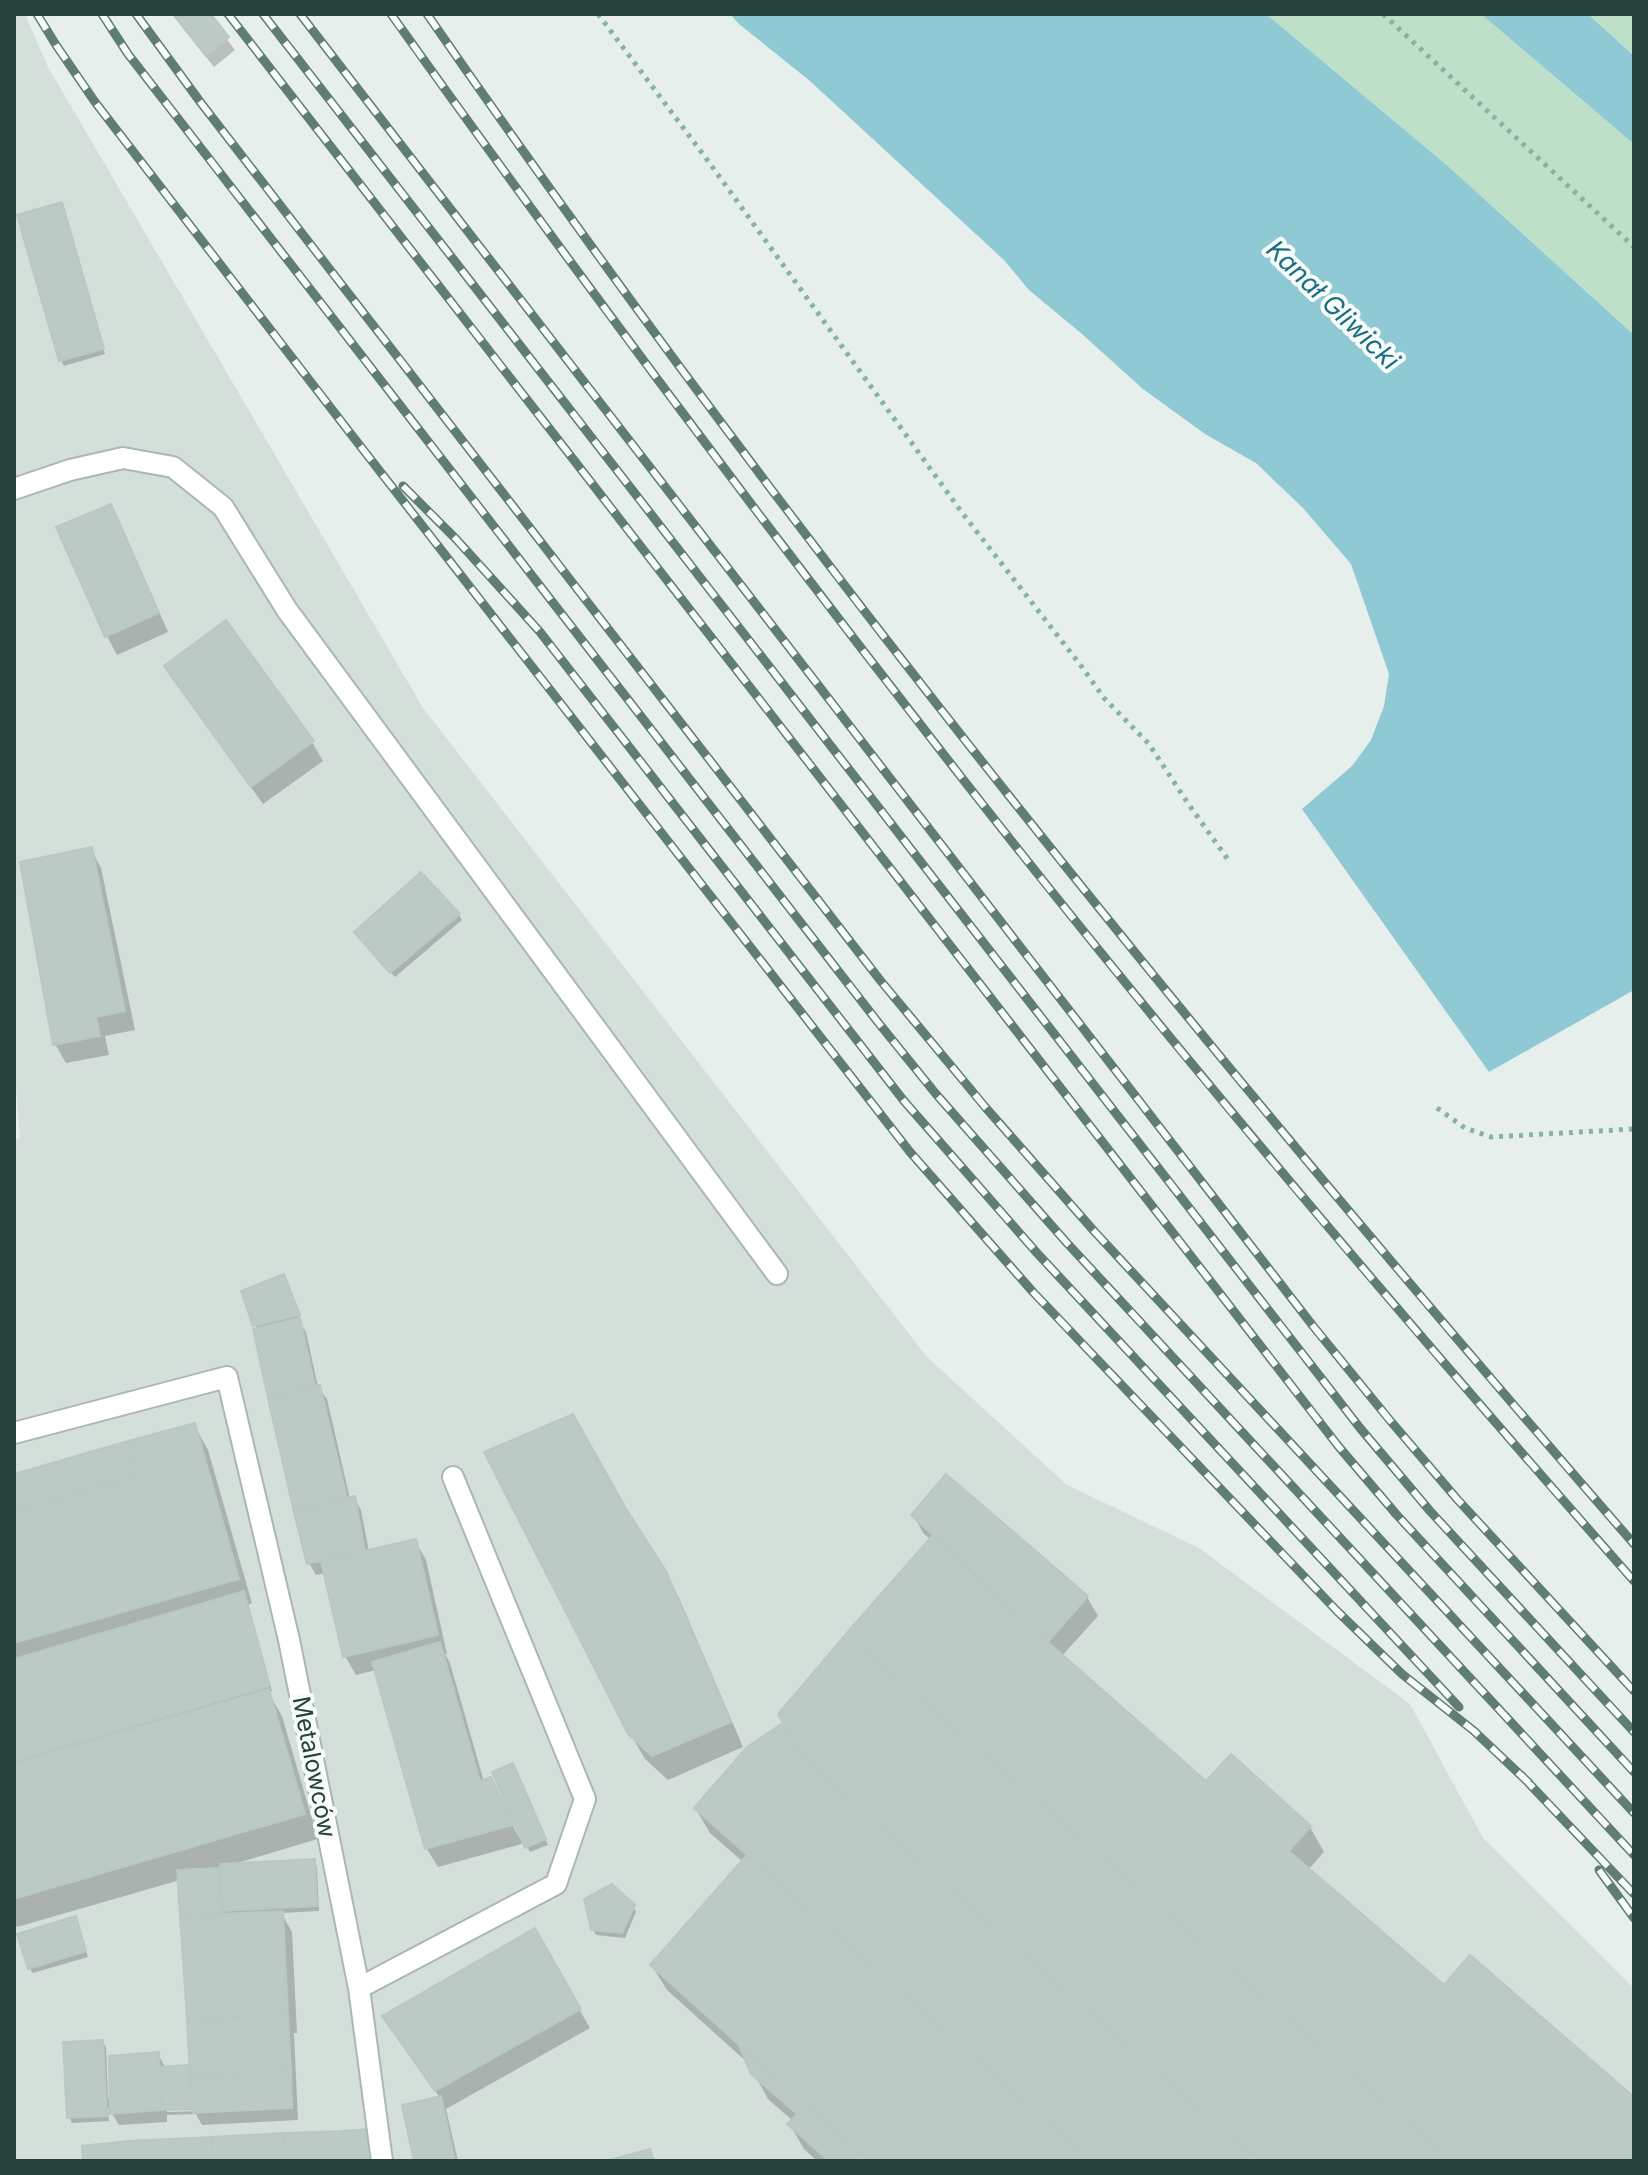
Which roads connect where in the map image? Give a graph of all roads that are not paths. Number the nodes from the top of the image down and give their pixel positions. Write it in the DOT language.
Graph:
graph roads {
  1 [pos="14,489"];
  2 [pos="777,1274"];
  3 [pos="14,1433"];
  4 [pos="453,1477"];
  5 [pos="359,1988"];
  6 [pos="382,2161"];
  1 -- 2 [label="lane"];
  3 -- 5 [label="lane, Metalowców"];
  4 -- 5 [label="lane"];
  5 -- 6 [label="lane, Metalowców"];
}
